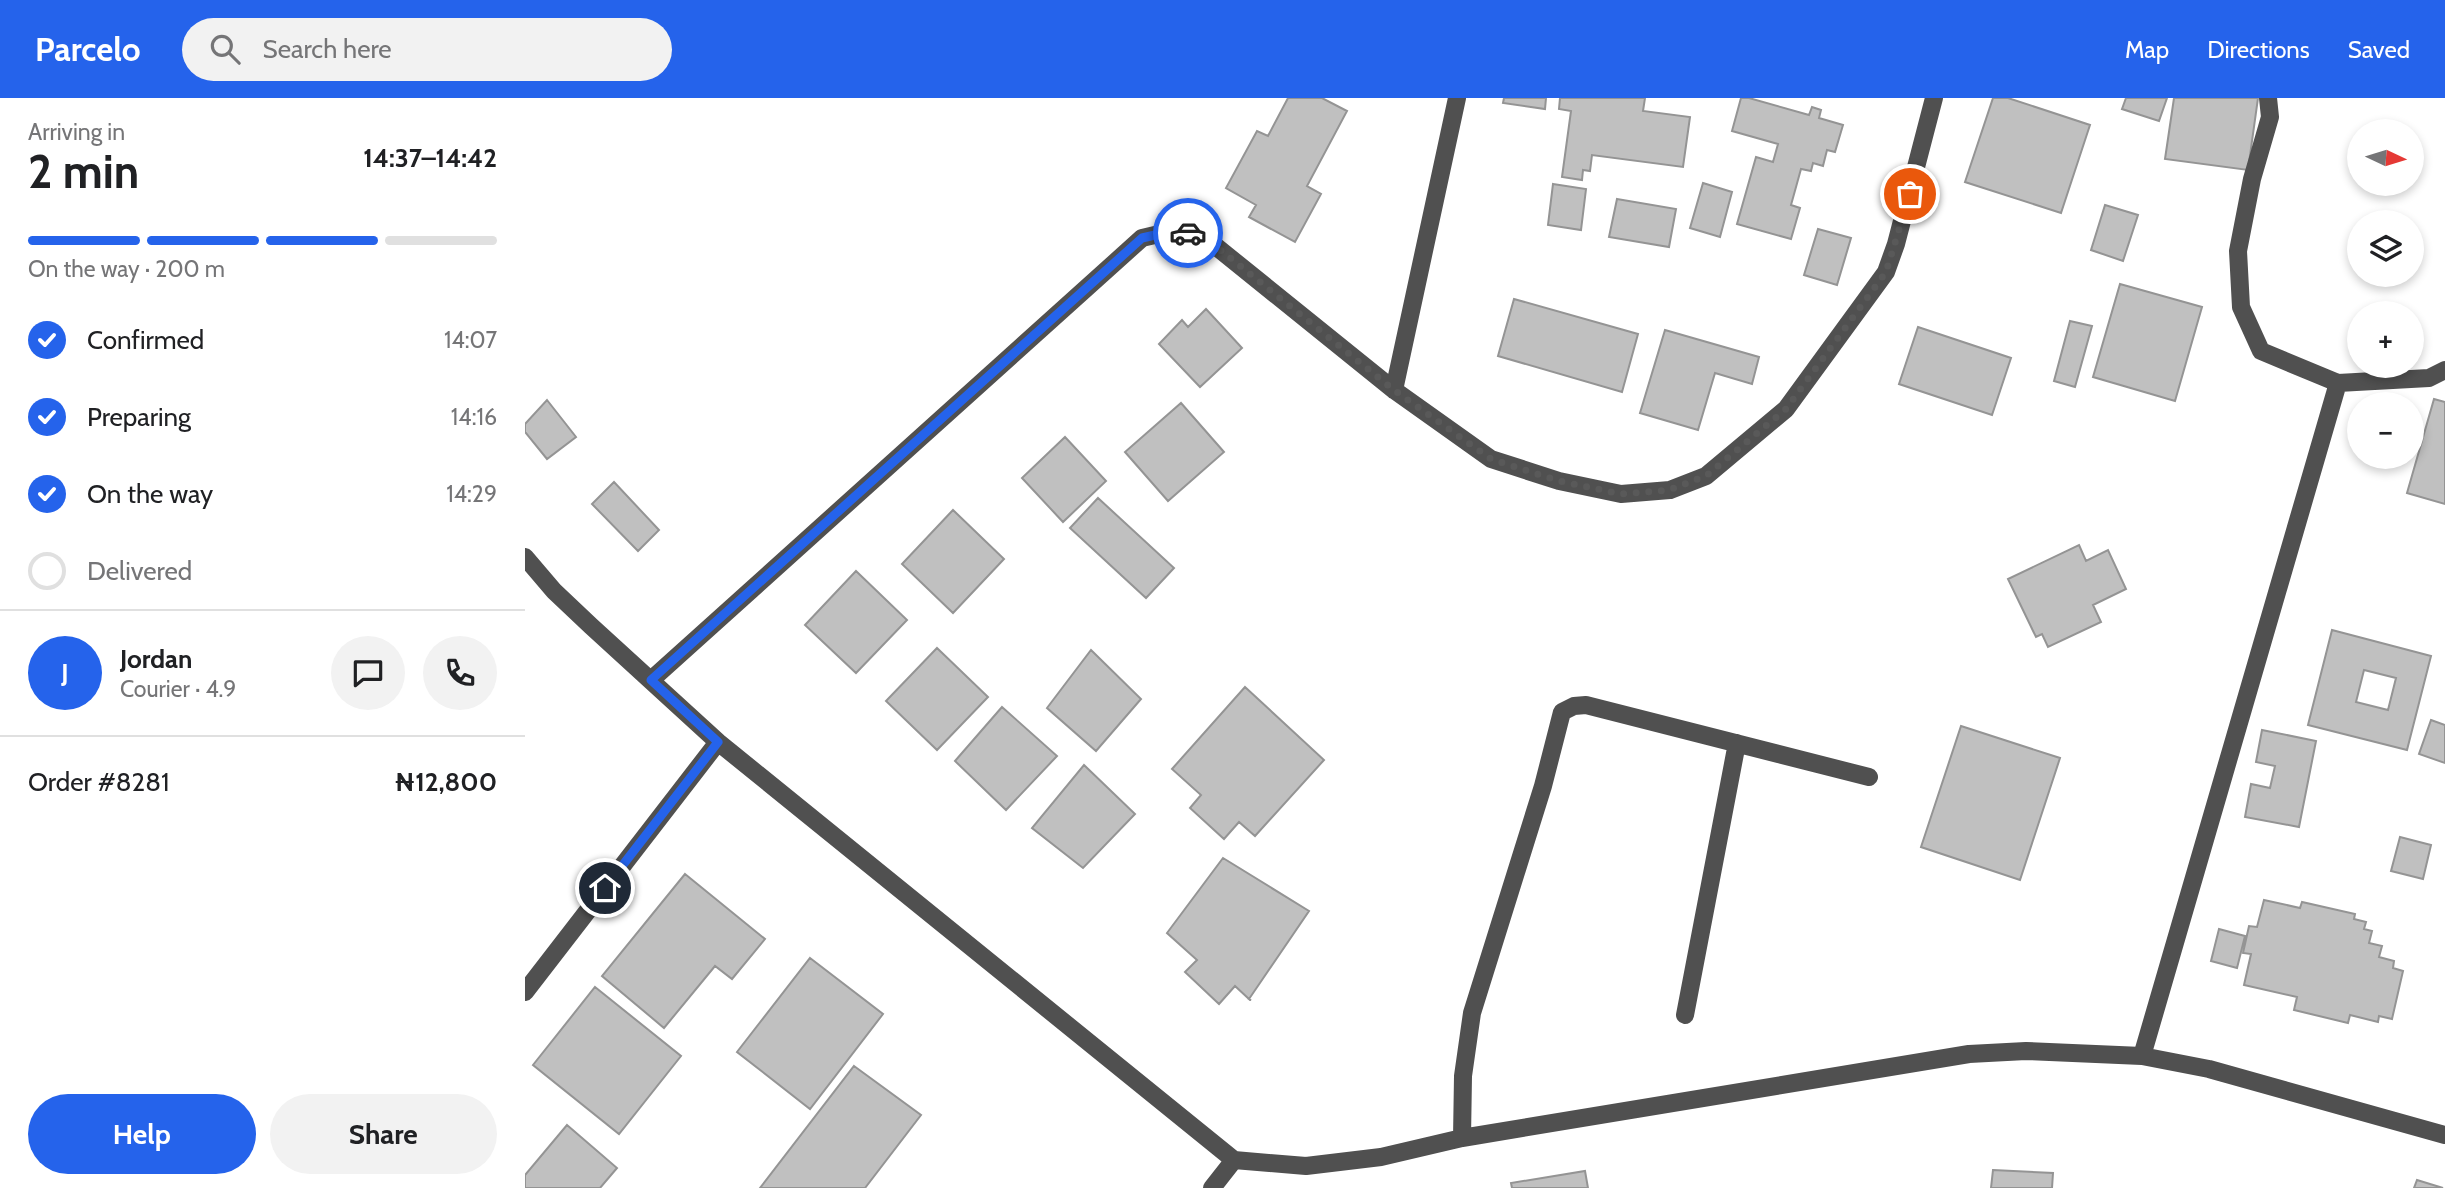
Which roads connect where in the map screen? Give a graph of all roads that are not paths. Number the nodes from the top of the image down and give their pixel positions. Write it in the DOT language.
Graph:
graph roads {
  1 [pos="1457,98"];
  2 [pos="1934,98"];
  3 [pos="2268,98"];
  4 [pos="2445,370"];
  5 [pos="2338,383"];
  6 [pos="1394,390"];
  7 [pos="525,557"];
  8 [pos="651,680"];
  9 [pos="718,742"];
  10 [pos="1737,743"];
  11 [pos="1869,777"];
  12 [pos="525,992"];
  13 [pos="1685,1016"];
  14 [pos="2142,1056"];
  15 [pos="2445,1135"];
  16 [pos="1462,1139"];
  17 [pos="1234,1160"];
  18 [pos="1212,1188"];
  1 -- 6 [label="street"];
  2 -- 6 [label="street"];
  3 -- 5 [label="street"];
  4 -- 5 [label="street"];
  5 -- 14 [label="street"];
  6 -- 8 [label="street"];
  7 -- 8 [label="street"];
  8 -- 9 [label="street"];
  9 -- 12 [label="street"];
  9 -- 17 [label="street"];
  10 -- 11 [label="street"];
  10 -- 13 [label="street"];
  10 -- 16 [label="street"];
  14 -- 15 [label="street"];
  14 -- 16 [label="street"];
  16 -- 17 [label="street"];
  17 -- 18 [label="street"];
}
